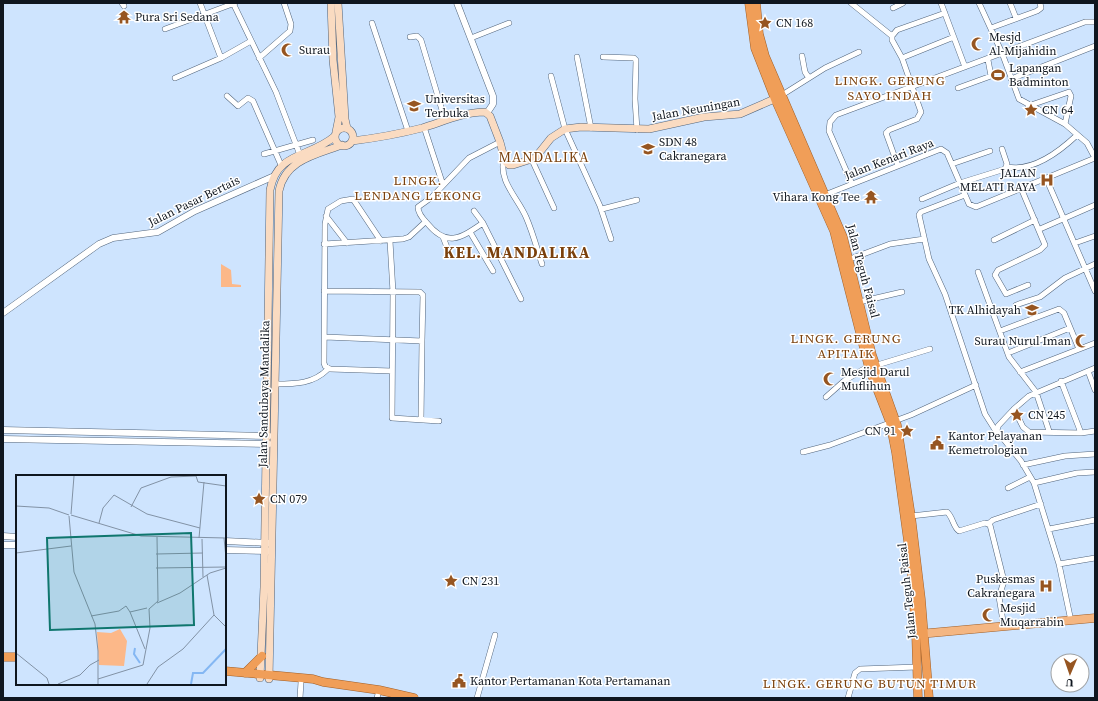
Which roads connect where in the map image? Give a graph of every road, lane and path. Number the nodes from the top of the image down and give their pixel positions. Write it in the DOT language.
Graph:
graph roads {
  1 [pos="200,3"];
  2 [pos="234,3"];
  3 [pos="284,3"];
  4 [pos="331,3"];
  5 [pos="338,3"];
  6 [pos="457,3"];
  7 [pos="749,3"];
  8 [pos="756,3"];
  9 [pos="851,3"];
  10 [pos="903,3"];
  11 [pos="941,3"];
  12 [pos="979,3"];
  13 [pos="1010,3"];
  14 [pos="1040,3"];
  15 [pos="893,8"];
  16 [pos="945,13"];
  17 [pos="204,15"];
  18 [pos="1016,18"];
  19 [pos="372,23"];
  20 [pos="510,23"];
  21 [pos="1095,23"];
  22 [pos="991,28"];
  23 [pos="165,29"];
  24 [pos="892,36"];
  25 [pos="410,37"];
  26 [pos="954,37"];
  27 [pos="472,38"];
  28 [pos="251,41"];
  29 [pos="1095,46"];
  30 [pos="859,52"];
  31 [pos="1002,53"];
  32 [pos="802,56"];
  33 [pos="577,57"];
  34 [pos="603,57"];
  35 [pos="221,58"];
  36 [pos="259,58"];
  37 [pos="902,58"];
  38 [pos="988,60"];
  39 [pos="964,67"];
  40 [pos="551,76"];
  41 [pos="175,78"];
  42 [pos="809,78"];
  43 [pos="1011,79"];
  44 [pos="913,88"];
  45 [pos="958,88"];
  46 [pos="228,96"];
  47 [pos="779,97"];
  48 [pos="1028,106"];
  49 [pos="487,112"];
  50 [pos="445,120"];
  51 [pos="1065,124"];
  52 [pos="424,127"];
  53 [pos="347,128"];
  54 [pos="591,128"];
  55 [pos="566,129"];
  56 [pos="637,130"];
  57 [pos="408,131"];
  58 [pos="336,134"];
  59 [pos="1077,135"];
  60 [pos="313,140"];
  61 [pos="352,141"];
  62 [pos="500,142"];
  63 [pos="342,145"];
  64 [pos="296,146"];
  65 [pos="1002,149"];
  66 [pos="990,151"];
  67 [pos="274,152"];
  68 [pos="264,154"];
  69 [pos="300,155"];
  70 [pos="1095,158"];
  71 [pos="504,159"];
  72 [pos="532,160"];
  73 [pos="281,164"];
  74 [pos="952,164"];
  75 [pos="898,166"];
  76 [pos="1007,167"];
  77 [pos="272,177"];
  78 [pos="1046,178"];
  79 [pos="852,184"];
  80 [pos="960,184"];
  81 [pos="443,186"];
  82 [pos="1021,188"];
  83 [pos="965,194"];
  84 [pos="823,196"];
  85 [pos="922,199"];
  86 [pos="637,200"];
  87 [pos="1095,205"];
  88 [pos="554,208"];
  89 [pos="602,209"];
  90 [pos="474,211"];
  91 [pos="326,216"];
  92 [pos="1064,218"];
  93 [pos="1035,220"];
  94 [pos="270,223"];
  95 [pos="278,223"];
  96 [pos="483,223"];
  97 [pos="423,224"];
  98 [pos="1040,229"];
  99 [pos="470,232"];
  100 [pos="1095,236"];
  101 [pos="443,237"];
  102 [pos="611,239"];
  103 [pos="924,239"];
  104 [pos="994,240"];
  105 [pos="381,241"];
  106 [pos="390,241"];
  107 [pos="347,243"];
  108 [pos="1075,243"];
  109 [pos="324,244"];
  110 [pos="450,255"];
  111 [pos="850,259"];
  112 [pos="542,264"];
  113 [pos="1095,264"];
  114 [pos="1086,268"];
  115 [pos="493,271"];
  116 [pos="978,272"];
  117 [pos="1028,285"];
  118 [pos="324,291"];
  119 [pos="1095,291"];
  120 [pos="393,292"];
  121 [pos="902,292"];
  122 [pos="272,294"];
  123 [pos="521,299"];
  124 [pos="860,302"];
  125 [pos="1016,305"];
  126 [pos="3,313"];
  127 [pos="1070,328"];
  128 [pos="1000,331"];
  129 [pos="325,337"];
  130 [pos="393,339"];
  131 [pos="422,341"];
  132 [pos="1095,343"];
  133 [pos="930,349"];
  134 [pos="1079,349"];
  135 [pos="1008,353"];
  136 [pos="872,367"];
  137 [pos="1095,368"];
  138 [pos="328,369"];
  139 [pos="392,371"];
  140 [pos="1088,371"];
  141 [pos="1020,372"];
  142 [pos="1061,381"];
  143 [pos="275,384"];
  144 [pos="976,385"];
  145 [pos="1095,390"];
  146 [pos="1036,392"];
  147 [pos="826,397"];
  148 [pos="1014,408"];
  149 [pos="420,420"];
  150 [pos="439,421"];
  151 [pos="893,421"];
  152 [pos="3,430"];
  153 [pos="1049,431"];
  154 [pos="1095,431"];
  155 [pos="997,433"];
  156 [pos="1081,433"];
  157 [pos="267,436"];
  158 [pos="275,436"];
  159 [pos="3,439"];
  160 [pos="267,444"];
  161 [pos="275,444"];
  162 [pos="803,452"];
  163 [pos="1095,454"];
  164 [pos="1023,465"];
  165 [pos="1095,472"];
  166 [pos="1030,477"];
  167 [pos="1034,484"];
  168 [pos="1008,488"];
  169 [pos="1041,504"];
  170 [pos="912,516"];
  171 [pos="1095,520"];
  172 [pos="988,524"];
  173 [pos="1049,529"];
  174 [pos="3,536"];
  175 [pos="16,537"];
  176 [pos="226,541"];
  177 [pos="269,543"];
  178 [pos="3,545"];
  179 [pos="16,545"];
  180 [pos="226,550"];
  181 [pos="269,551"];
  182 [pos="1095,558"];
  183 [pos="1059,564"];
  184 [pos="1095,618"];
  185 [pos="1071,621"];
  186 [pos="1004,627"];
  187 [pos="920,634"];
  188 [pos="495,635"];
  189 [pos="3,656"];
  190 [pos="262,656"];
  191 [pos="16,657"];
  192 [pos="917,667"];
  193 [pos="226,671"];
  194 [pos="245,673"];
  195 [pos="226,675"];
  196 [pos="260,676"];
  197 [pos="270,677"];
  198 [pos="300,682"];
  199 [pos="323,682"];
  200 [pos="378,694"];
  201 [pos="300,698"];
  202 [pos="414,698"];
  203 [pos="477,698"];
  204 [pos="848,698"];
  205 [pos="918,698"];
  206 [pos="929,698"];
  1 -- 17 [label="street"];
  2 -- 17 [label="street"];
  2 -- 28 [label="street"];
  3 -- 36 [label="street"];
  4 -- 58 [label="main road"];
  5 -- 53 [label="main road"];
  6 -- 27 [label="street"];
  7 -- 47 [label="highway, Jalan Teguh Faisal"];
  8 -- 47 [label="highway, Jalan Teguh Faisal"];
  9 -- 24 [label="street"];
  10 -- 15 [label="street"];
  11 -- 16 [label="street"];
  12 -- 22 [label="street"];
  13 -- 18 [label="street"];
  14 -- 18 [label="street"];
  16 -- 24 [label="street"];
  16 -- 26 [label="street"];
  17 -- 23 [label="street"];
  17 -- 35 [label="street"];
  18 -- 22 [label="street"];
  19 -- 57 [label="street"];
  20 -- 27 [label="street"];
  21 -- 31 [label="street"];
  22 -- 31 [label="street"];
  24 -- 37 [label="street"];
  25 -- 50 [label="street"];
  26 -- 37 [label="street"];
  26 -- 39 [label="street"];
  27 -- 49 [label="street"];
  28 -- 35 [label="street"];
  28 -- 36 [label="street"];
  29 -- 43 [label="street"];
  30 -- 42 [label="street"];
  31 -- 38 [label="street"];
  31 -- 43 [label="street"];
  32 -- 42 [label="street"];
  33 -- 54 [label="street"];
  34 -- 56 [label="street"];
  35 -- 41 [label="street"];
  36 -- 64 [label="street"];
  37 -- 44 [label="street"];
  38 -- 39 [label="street"];
  38 -- 45 [label="street"];
  39 -- 44 [label="street"];
  40 -- 55 [label="street"];
  42 -- 47 [label="street"];
  43 -- 48 [label="street"];
  44 -- 75 [label="street"];
  44 -- 79 [label="street"];
  46 -- 67 [label="street"];
  47 -- 56 [label="main road, Jalan Neuningan"];
  47 -- 84 [label="highway, Jalan Teguh Faisal"];
  48 -- 51 [label="street"];
  48 -- 51 [label="street"];
  49 -- 50 [label="main road"];
  49 -- 62 [label="main road"];
  50 -- 52 [label="main road"];
  51 -- 59 [label="street"];
  52 -- 57 [label="main road"];
  52 -- 81 [label="street"];
  53 -- 58 [label="main road"];
  53 -- 61 [label="main road"];
  54 -- 55 [label="main road, Jalan Neuningan"];
  54 -- 56 [label="main road, Jalan Neuningan"];
  55 -- 72 [label="main road"];
  55 -- 89 [label="street"];
  57 -- 61 [label="main road"];
  58 -- 63 [label="main road"];
  58 -- 69 [label="main road"];
  59 -- 70 [label="street"];
  59 -- 76 [label="street"];
  60 -- 64 [label="street"];
  61 -- 63 [label="main road"];
  62 -- 71 [label="main road"];
  62 -- 81 [label="street"];
  63 -- 95 [label="main road, Jalan Sandubaya Mandalika"];
  64 -- 67 [label="street"];
  64 -- 69 [label="street"];
  65 -- 76 [label="street"];
  66 -- 74 [label="street"];
  67 -- 68 [label="street"];
  67 -- 73 [label="street"];
  69 -- 73 [label="main road"];
  70 -- 78 [label="street, Jalan Kenari Raya"];
  71 -- 72 [label="main road"];
  71 -- 112 [label="street"];
  72 -- 88 [label="street"];
  73 -- 77 [label="main road"];
  74 -- 75 [label="street, Jalan Kenari Raya"];
  74 -- 80 [label="street, Jalan Kenari Raya"];
  75 -- 79 [label="street, Jalan Kenari Raya"];
  76 -- 80 [label="street"];
  77 -- 94 [label="main road"];
  77 -- 126 [label="street, Jalan Pasar Bertais"];
  78 -- 82 [label="street, Jalan Kenari Raya"];
  78 -- 92 [label="street"];
  79 -- 84 [label="street, Jalan Kenari Raya"];
  80 -- 83 [label="street, Jalan Kenari Raya"];
  80 -- 85 [label="street"];
  81 -- 101 [label="street"];
  82 -- 83 [label="street, Jalan Kenari Raya"];
  82 -- 93 [label="street"];
  83 -- 103 [label="street"];
  84 -- 111 [label="highway, Jalan Teguh Faisal"];
  84 -- 136 [label="highway, Jalan Teguh Faisal"];
  86 -- 89 [label="street"];
  87 -- 92 [label="street"];
  89 -- 102 [label="street"];
  90 -- 96 [label="street"];
  91 -- 105 [label="street"];
  91 -- 107 [label="street"];
  91 -- 109 [label="street"];
  92 -- 98 [label="street"];
  92 -- 108 [label="street"];
  93 -- 98 [label="street"];
  93 -- 104 [label="street"];
  94 -- 95 [label="main road"];
  94 -- 122 [label="main road"];
  95 -- 122 [label="main road, Jalan Sandubaya Mandalika"];
  96 -- 99 [label="street"];
  96 -- 123 [label="street"];
  97 -- 106 [label="street"];
  98 -- 117 [label="street"];
  99 -- 101 [label="street"];
  99 -- 115 [label="street"];
  100 -- 108 [label="street"];
  101 -- 110 [label="street"];
  103 -- 111 [label="street"];
  103 -- 144 [label="street"];
  105 -- 106 [label="street"];
  105 -- 107 [label="street"];
  106 -- 120 [label="street"];
  107 -- 109 [label="street"];
  108 -- 114 [label="street"];
  109 -- 118 [label="street"];
  111 -- 124 [label="highway, Jalan Teguh Faisal"];
  113 -- 114 [label="street"];
  114 -- 119 [label="street"];
  114 -- 125 [label="street"];
  116 -- 128 [label="street"];
  118 -- 120 [label="street"];
  118 -- 129 [label="street"];
  120 -- 130 [label="street"];
  120 -- 131 [label="street"];
  121 -- 124 [label="street"];
  122 -- 143 [label="main road, Jalan Sandubaya Mandalika"];
  122 -- 157 [label="main road"];
  124 -- 136 [label="highway, Jalan Teguh Faisal"];
  127 -- 128 [label="street"];
  127 -- 134 [label="street"];
  127 -- 135 [label="street"];
  128 -- 135 [label="street"];
  129 -- 130 [label="street"];
  129 -- 138 [label="street"];
  130 -- 131 [label="street"];
  130 -- 139 [label="street"];
  131 -- 149 [label="street"];
  132 -- 134 [label="street"];
  133 -- 136 [label="street"];
  134 -- 141 [label="street"];
  135 -- 141 [label="street"];
  136 -- 147 [label="street"];
  136 -- 151 [label="highway, Jalan Teguh Faisal"];
  137 -- 140 [label="street"];
  138 -- 139 [label="street"];
  138 -- 143 [label="street"];
  139 -- 149 [label="street"];
  140 -- 142 [label="street"];
  140 -- 145 [label="street"];
  141 -- 146 [label="street"];
  142 -- 146 [label="street"];
  142 -- 156 [label="street"];
  143 -- 158 [label="main road, Jalan Sandubaya Mandalika"];
  144 -- 151 [label="street"];
  144 -- 155 [label="street"];
  146 -- 148 [label="street"];
  146 -- 153 [label="street"];
  148 -- 153 [label="street"];
  148 -- 155 [label="street"];
  149 -- 150 [label="street"];
  151 -- 162 [label="street"];
  151 -- 170 [label="highway, Jalan Teguh Faisal"];
  151 -- 187 [label="highway, Jalan Teguh Faisal"];
  152 -- 157 [label="street"];
  153 -- 156 [label="street"];
  154 -- 156 [label="street"];
  155 -- 164 [label="street"];
  157 -- 158 [label="street"];
  157 -- 160 [label="main road"];
  158 -- 161 [label="main road, Jalan Sandubaya Mandalika"];
  159 -- 160 [label="street"];
  160 -- 161 [label="street"];
  160 -- 177 [label="main road"];
  161 -- 177 [label="main road, Jalan Sandubaya Mandalika"];
  163 -- 164 [label="street"];
  164 -- 166 [label="street"];
  165 -- 167 [label="street"];
  166 -- 167 [label="street"];
  166 -- 168 [label="street"];
  167 -- 169 [label="street"];
  169 -- 172 [label="street"];
  169 -- 173 [label="street"];
  170 -- 172 [label="street"];
  170 -- 187 [label="highway, Jalan Teguh Faisal"];
  171 -- 173 [label="street"];
  172 -- 186 [label="street"];
  173 -- 183 [label="street"];
  174 -- 175 [label="street"];
  176 -- 177 [label="street"];
  177 -- 181 [label="main road, Jalan Sandubaya Mandalika"];
  178 -- 179 [label="street"];
  180 -- 181 [label="street"];
  181 -- 190 [label="main road"];
  181 -- 197 [label="main road, Jalan Sandubaya Mandalika"];
  182 -- 183 [label="street"];
  183 -- 185 [label="street"];
  184 -- 185 [label="main road"];
  185 -- 186 [label="main road"];
  186 -- 187 [label="main road"];
  187 -- 192 [label="highway, Jalan Teguh Faisal"];
  187 -- 206 [label="highway, Jalan Teguh Faisal"];
  188 -- 203 [label="street"];
  189 -- 191 [label="highway"];
  190 -- 194 [label="highway"];
  190 -- 196 [label="main road"];
  192 -- 204 [label="street"];
  192 -- 205 [label="highway, Jalan Teguh Faisal"];
  193 -- 194 [label="highway"];
  194 -- 196 [label="highway"];
  195 -- 196 [label="highway"];
  196 -- 197 [label="highway"];
  197 -- 198 [label="highway"];
  197 -- 199 [label="highway"];
  198 -- 199 [label="highway"];
  198 -- 201 [label="street"];
  199 -- 200 [label="highway"];
  200 -- 202 [label="highway"];
}
